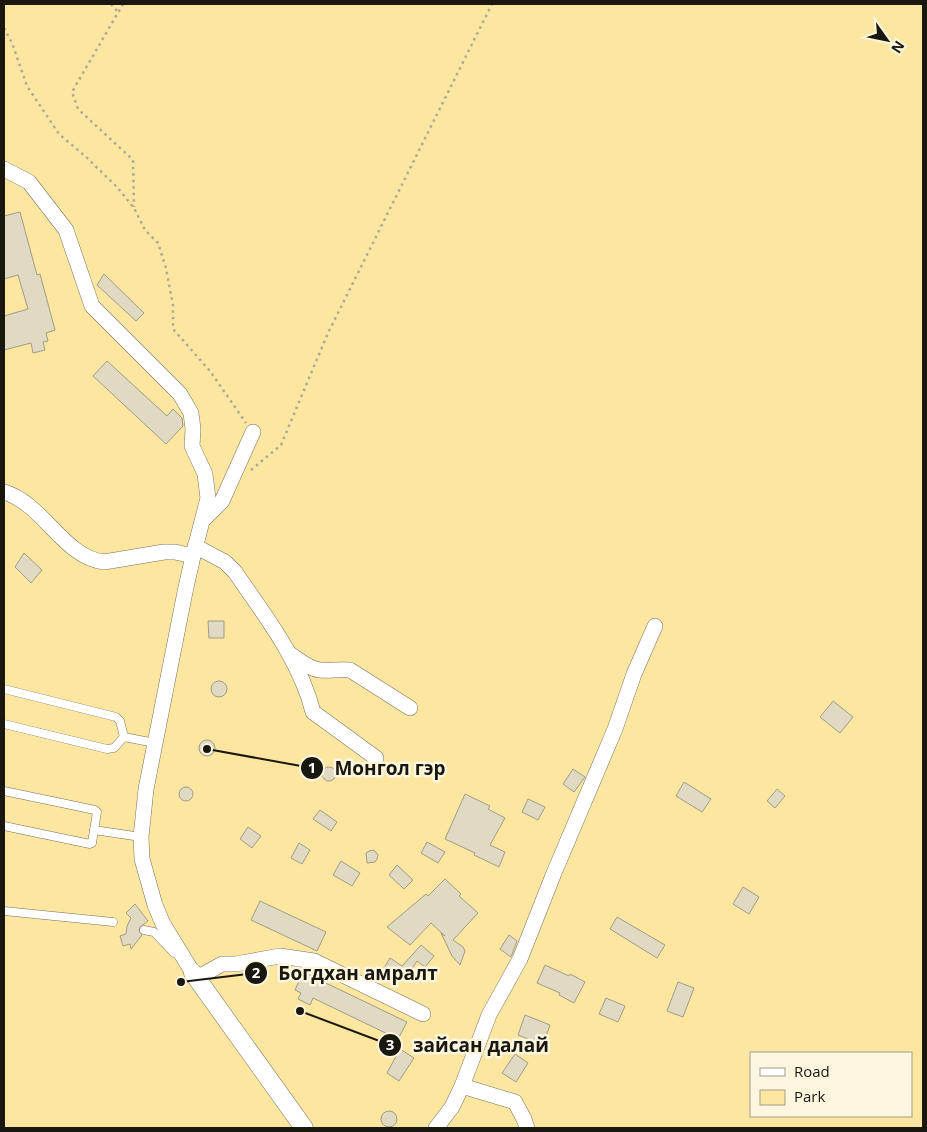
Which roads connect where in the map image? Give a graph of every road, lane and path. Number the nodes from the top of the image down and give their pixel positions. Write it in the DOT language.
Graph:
graph roads {
  1 [pos="111,4"];
  2 [pos="124,4"];
  3 [pos="492,4"];
  4 [pos="118,12"];
  5 [pos="4,28"];
  6 [pos="4,169"];
  7 [pos="134,208"];
  8 [pos="252,432"];
  9 [pos="230,485"];
  10 [pos="4,492"];
  11 [pos="202,520"];
  12 [pos="194,551"];
  13 [pos="655,626"];
  14 [pos="290,654"];
  15 [pos="7,689"];
  16 [pos="4,697"];
  17 [pos="410,708"];
  18 [pos="4,724"];
  19 [pos="124,737"];
  20 [pos="155,743"];
  21 [pos="376,758"];
  22 [pos="4,790"];
  23 [pos="4,826"];
  24 [pos="94,830"];
  25 [pos="141,837"];
  26 [pos="4,911"];
  27 [pos="113,922"];
  28 [pos="144,930"];
  29 [pos="195,975"];
  30 [pos="423,1014"];
  31 [pos="462,1086"];
  32 [pos="304,1128"];
  33 [pos="436,1128"];
  34 [pos="527,1128"];
  1 -- 4 [label="path"];
  2 -- 4 [label="path"];
  3 -- 9 [label="path"];
  4 -- 7 [label="path"];
  5 -- 7 [label="path"];
  6 -- 11 [label="street"];
  7 -- 8 [label="path"];
  8 -- 9 [label="street"];
  9 -- 11 [label="street"];
  10 -- 12 [label="street"];
  11 -- 12 [label="street"];
  12 -- 14 [label="street"];
  12 -- 20 [label="street"];
  13 -- 31 [label="street"];
  14 -- 17 [label="street"];
  14 -- 21 [label="street"];
  15 -- 16 [label="lane"];
  15 -- 19 [label="lane"];
  18 -- 19 [label="lane"];
  19 -- 20 [label="lane"];
  20 -- 25 [label="street"];
  22 -- 24 [label="lane"];
  23 -- 24 [label="lane"];
  24 -- 25 [label="lane"];
  25 -- 29 [label="street"];
  26 -- 27 [label="lane"];
  28 -- 29 [label="lane"];
  29 -- 30 [label="street"];
  29 -- 32 [label="street"];
  31 -- 33 [label="street"];
  31 -- 34 [label="street"];
}
